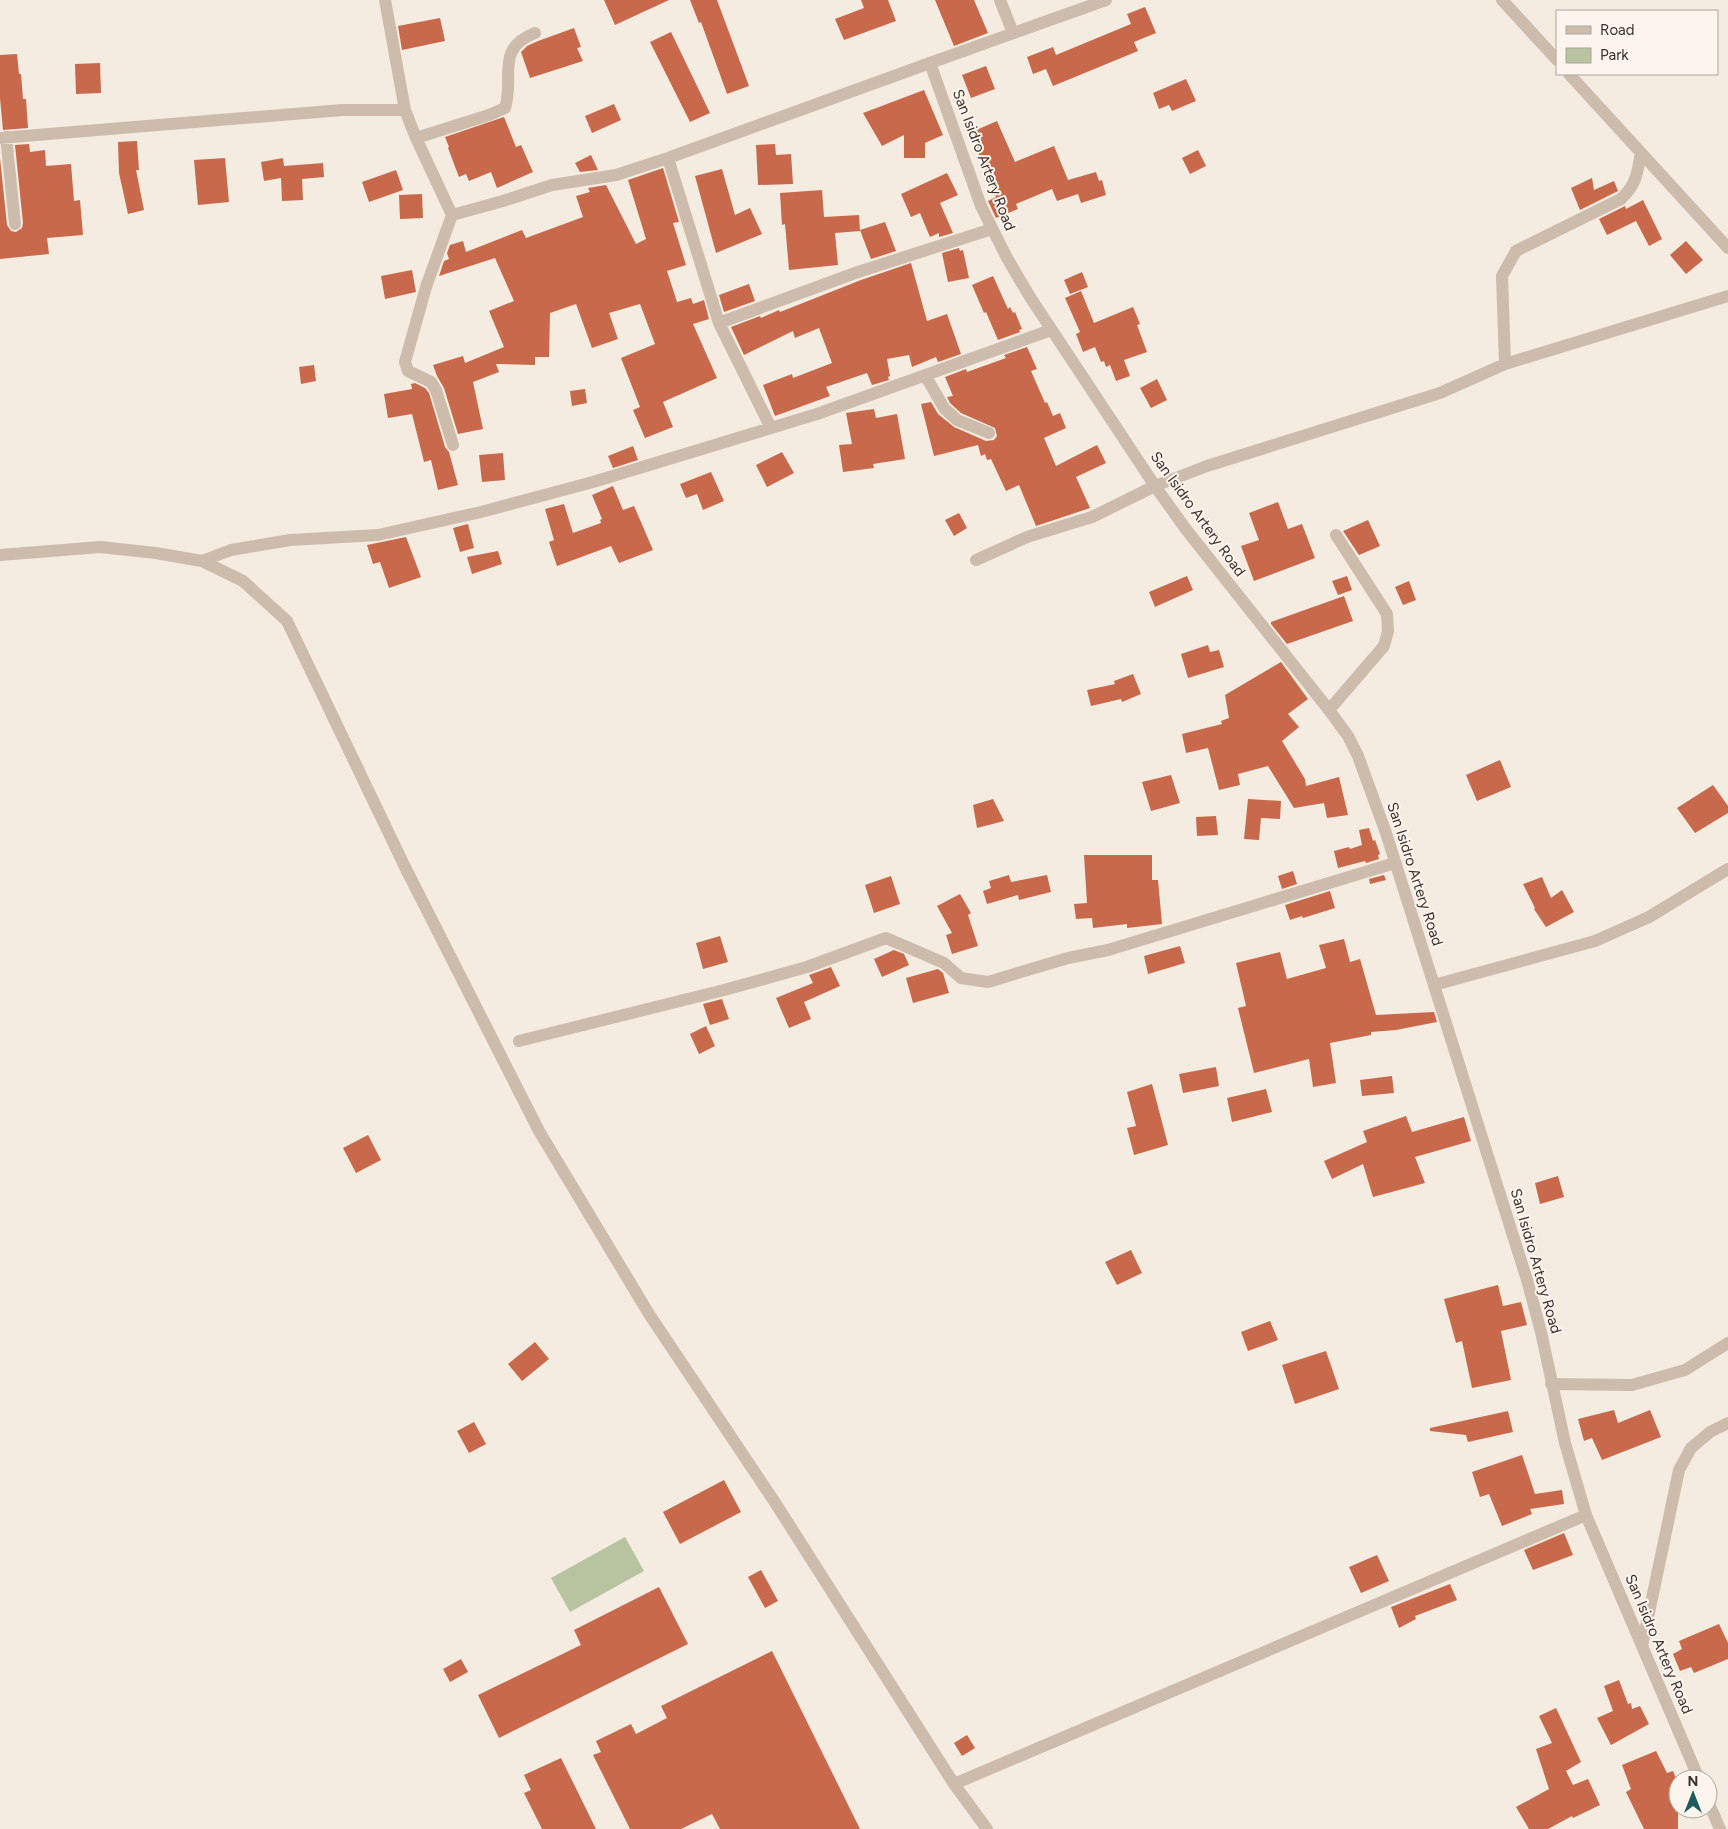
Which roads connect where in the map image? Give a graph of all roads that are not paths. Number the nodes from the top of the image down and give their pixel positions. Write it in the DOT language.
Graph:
graph roads {
  1 [pos="385,0"];
  2 [pos="1000,0"];
  3 [pos="1106,0"];
  4 [pos="1502,0"];
  5 [pos="535,34"];
  6 [pos="1013,34"];
  7 [pos="1556,59"];
  8 [pos="930,63"];
  9 [pos="1570,75"];
  10 [pos="405,110"];
  11 [pos="3,137"];
  12 [pos="416,138"];
  13 [pos="1641,153"];
  14 [pos="668,158"];
  15 [pos="452,215"];
  16 [pos="15,224"];
  17 [pos="992,229"];
  18 [pos="1728,248"];
  19 [pos="1728,296"];
  20 [pos="719,323"];
  21 [pos="1052,330"];
  22 [pos="1505,364"];
  23 [pos="926,375"];
  24 [pos="771,428"];
  25 [pos="989,433"];
  26 [pos="453,445"];
  27 [pos="1155,486"];
  28 [pos="1336,535"];
  29 [pos="0,555"];
  30 [pos="976,560"];
  31 [pos="202,561"];
  32 [pos="1329,710"];
  33 [pos="1395,863"];
  34 [pos="1728,869"];
  35 [pos="1434,985"];
  36 [pos="520,1041"];
  37 [pos="1728,1344"];
  38 [pos="1551,1384"];
  39 [pos="1728,1423"];
  40 [pos="1586,1515"];
  41 [pos="1642,1646"];
  42 [pos="1695,1769"];
  43 [pos="954,1784"];
  44 [pos="987,1829"];
  1 -- 10 [label="street"];
  2 -- 6 [label="street"];
  3 -- 6 [label="street"];
  4 -- 7 [label="street"];
  5 -- 12 [label="street"];
  6 -- 8 [label="street"];
  8 -- 14 [label="street"];
  8 -- 17 [label="street, San Isidro Artery Road"];
  9 -- 13 [label="street"];
  10 -- 11 [label="street"];
  10 -- 12 [label="street"];
  11 -- 16 [label="street"];
  12 -- 15 [label="street"];
  13 -- 18 [label="street"];
  13 -- 22 [label="street"];
  14 -- 15 [label="street"];
  14 -- 20 [label="street"];
  15 -- 26 [label="street"];
  17 -- 20 [label="street"];
  17 -- 21 [label="street, San Isidro Artery Road"];
  19 -- 22 [label="street"];
  20 -- 24 [label="street"];
  21 -- 23 [label="street"];
  21 -- 27 [label="street, San Isidro Artery Road"];
  22 -- 27 [label="street"];
  23 -- 24 [label="street"];
  23 -- 25 [label="street"];
  24 -- 31 [label="street"];
  27 -- 30 [label="street"];
  27 -- 32 [label="street, San Isidro Artery Road"];
  28 -- 32 [label="street"];
  29 -- 31 [label="street"];
  31 -- 43 [label="street"];
  32 -- 33 [label="street, San Isidro Artery Road"];
  33 -- 35 [label="street, San Isidro Artery Road"];
  33 -- 36 [label="street"];
  34 -- 35 [label="street"];
  35 -- 38 [label="street, San Isidro Artery Road"];
  37 -- 38 [label="street"];
  38 -- 40 [label="street, San Isidro Artery Road"];
  39 -- 41 [label="street"];
  40 -- 41 [label="street, San Isidro Artery Road"];
  40 -- 43 [label="street"];
  41 -- 42 [label="street, San Isidro Artery Road"];
  43 -- 44 [label="street"];
}
